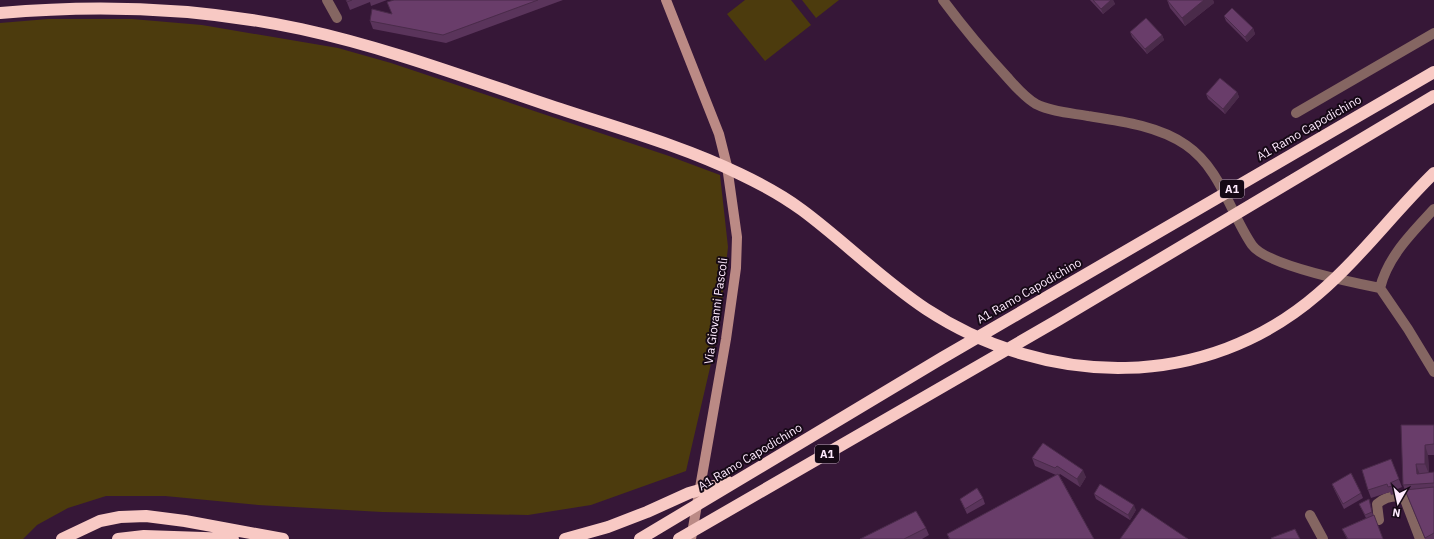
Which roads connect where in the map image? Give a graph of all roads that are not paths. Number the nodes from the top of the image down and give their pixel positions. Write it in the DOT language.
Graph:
graph roads {
  1 [pos="327,0"];
  2 [pos="666,0"];
  3 [pos="944,0"];
  4 [pos="0,13"];
  5 [pos="337,18"];
  6 [pos="1434,33"];
  7 [pos="1434,72"];
  8 [pos="1434,96"];
  9 [pos="1296,113"];
  10 [pos="1434,173"];
  11 [pos="1434,209"];
  12 [pos="1380,288"];
  13 [pos="1434,372"];
  14 [pos="743,478"];
  15 [pos="1310,515"];
  16 [pos="1379,520"];
  17 [pos="62,539"];
  18 [pos="118,539"];
  19 [pos="233,539"];
  20 [pos="283,539"];
  21 [pos="565,539"];
  22 [pos="640,539"];
  23 [pos="678,539"];
  24 [pos="691,539"];
  25 [pos="1323,539"];
  26 [pos="1420,539"];
  1 -- 5 [label="street"];
  2 -- 24 [label="street, Via Giovanni Pascoli"];
  3 -- 12 [label="street"];
  4 -- 10 [label="highway"];
  6 -- 9 [label="street"];
  7 -- 14 [label="highway, A1 Ramo Capodichino / A1"];
  8 -- 23 [label="highway, A1"];
  11 -- 12 [label="street"];
  12 -- 13 [label="street"];
  14 -- 21 [label="highway"];
  14 -- 22 [label="highway, A1 Ramo Capodichino / A1"];
  15 -- 25 [label="street"];
  16 -- 26 [label="street"];
  17 -- 20 [label="highway"];
  18 -- 19 [label="highway"];
}
